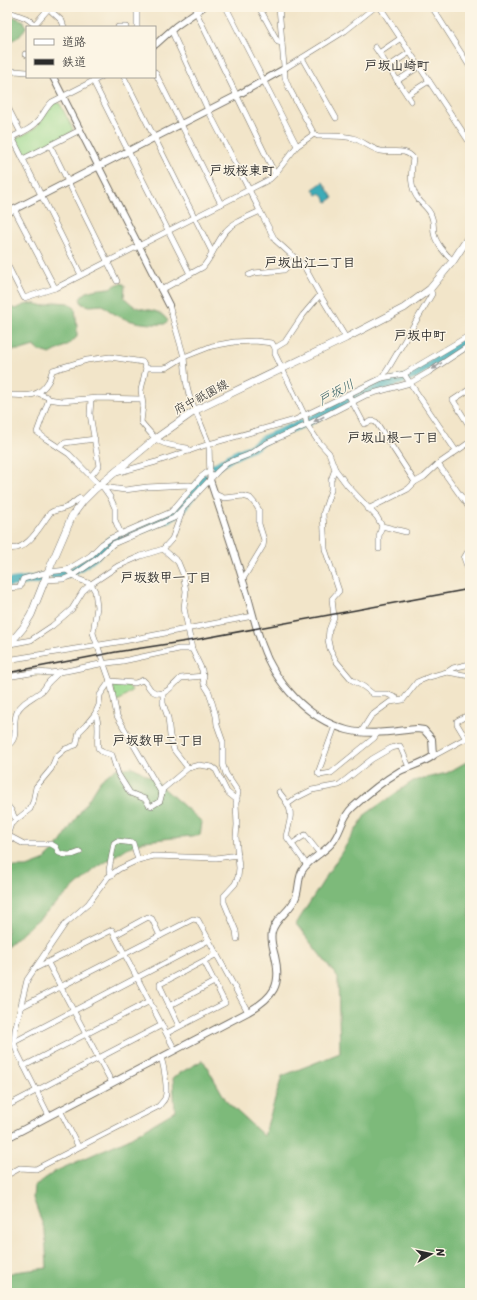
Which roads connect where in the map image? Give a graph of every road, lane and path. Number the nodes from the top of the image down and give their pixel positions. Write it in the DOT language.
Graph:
graph roads {
  1 [pos="134,7"];
  2 [pos="203,7"];
  3 [pos="226,7"];
  4 [pos="259,7"];
  5 [pos="279,7"];
  6 [pos="375,7"];
  7 [pos="380,7"];
  8 [pos="432,7"];
  9 [pos="49,8"];
  10 [pos="7,11"];
  11 [pos="196,12"];
  12 [pos="36,25"];
  13 [pos="64,26"];
  14 [pos="137,26"];
  15 [pos="171,30"];
  16 [pos="401,38"];
  17 [pos="282,43"];
  18 [pos="156,44"];
  19 [pos="375,47"];
  20 [pos="410,52"];
  21 [pos="378,53"];
  22 [pos="302,58"];
  23 [pos="420,66"];
  24 [pos="388,67"];
  25 [pos="470,67"];
  26 [pos="284,69"];
  27 [pos="26,72"];
  28 [pos="7,73"];
  29 [pos="156,74"];
  30 [pos="53,78"];
  31 [pos="99,78"];
  32 [pos="124,78"];
  33 [pos="263,80"];
  34 [pos="93,81"];
  35 [pos="397,81"];
  36 [pos="429,81"];
  37 [pos="407,95"];
  38 [pos="62,96"];
  39 [pos="236,96"];
  40 [pos="411,101"];
  41 [pos="7,106"];
  42 [pos="208,110"];
  43 [pos="336,118"];
  44 [pos="181,124"];
  45 [pos="80,130"];
  46 [pos="21,133"];
  47 [pos="314,134"];
  48 [pos="154,137"];
  49 [pos="9,138"];
  50 [pos="470,143"];
  51 [pos="50,145"];
  52 [pos="297,146"];
  53 [pos="128,151"];
  54 [pos="23,159"];
  55 [pos="98,166"];
  56 [pos="275,174"];
  57 [pos="68,181"];
  58 [pos="249,190"];
  59 [pos="41,195"];
  60 [pos="221,204"];
  61 [pos="14,209"];
  62 [pos="260,211"];
  63 [pos="7,213"];
  64 [pos="195,217"];
  65 [pos="169,231"];
  66 [pos="470,235"];
  67 [pos="467,243"];
  68 [pos="138,246"];
  69 [pos="212,252"];
  70 [pos="296,258"];
  71 [pos="108,261"];
  72 [pos="453,261"];
  73 [pos="7,264"];
  74 [pos="81,274"];
  75 [pos="190,274"];
  76 [pos="249,275"];
  77 [pos="118,281"];
  78 [pos="55,288"];
  79 [pos="430,289"];
  80 [pos="161,290"];
  81 [pos="320,296"];
  82 [pos="169,305"];
  83 [pos="470,335"];
  84 [pos="346,338"];
  85 [pos="470,345"];
  86 [pos="275,348"];
  87 [pos="184,358"];
  88 [pos="146,368"];
  89 [pos="282,368"];
  90 [pos="382,378"];
  91 [pos="407,379"];
  92 [pos="470,389"];
  93 [pos="38,393"];
  94 [pos="7,395"];
  95 [pos="350,398"];
  96 [pos="49,399"];
  97 [pos="91,399"];
  98 [pos="141,399"];
  99 [pos="196,410"];
  100 [pos="306,421"];
  101 [pos="470,427"];
  102 [pos="95,439"];
  103 [pos="155,439"];
  104 [pos="470,442"];
  105 [pos="209,444"];
  106 [pos="60,448"];
  107 [pos="189,451"];
  108 [pos="456,451"];
  109 [pos="133,457"];
  110 [pos="438,464"];
  111 [pos="141,466"];
  112 [pos="335,468"];
  113 [pos="210,470"];
  114 [pos="114,474"];
  115 [pos="91,476"];
  116 [pos="210,480"];
  117 [pos="415,482"];
  118 [pos="101,486"];
  119 [pos="193,486"];
  120 [pos="215,494"];
  121 [pos="83,501"];
  122 [pos="368,509"];
  123 [pos="470,509"];
  124 [pos="182,511"];
  125 [pos="382,526"];
  126 [pos="406,532"];
  127 [pos="121,534"];
  128 [pos="7,548"];
  129 [pos="470,548"];
  130 [pos="163,549"];
  131 [pos="379,550"];
  132 [pos="67,570"];
  133 [pos="48,572"];
  134 [pos="470,574"];
  135 [pos="74,575"];
  136 [pos="243,579"];
  137 [pos="45,580"];
  138 [pos="90,584"];
  139 [pos="7,588"];
  140 [pos="253,616"];
  141 [pos="188,628"];
  142 [pos="97,645"];
  143 [pos="8,646"];
  144 [pos="192,649"];
  145 [pos="7,660"];
  146 [pos="104,664"];
  147 [pos="470,664"];
  148 [pos="59,672"];
  149 [pos="447,672"];
  150 [pos="204,676"];
  151 [pos="470,676"];
  152 [pos="7,677"];
  153 [pos="110,681"];
  154 [pos="163,693"];
  155 [pos="396,701"];
  156 [pos="94,714"];
  157 [pos="470,714"];
  158 [pos="335,726"];
  159 [pos="361,732"];
  160 [pos="378,732"];
  161 [pos="468,738"];
  162 [pos="7,746"];
  163 [pos="433,756"];
  164 [pos="188,768"];
  165 [pos="409,768"];
  166 [pos="279,792"];
  167 [pos="162,794"];
  168 [pos="237,800"];
  169 [pos="289,804"];
  170 [pos="7,805"];
  171 [pos="16,820"];
  172 [pos="292,844"];
  173 [pos="80,852"];
  174 [pos="320,854"];
  175 [pos="238,855"];
  176 [pos="138,860"];
  177 [pos="307,865"];
  178 [pos="112,875"];
  179 [pos="115,935"];
  180 [pos="160,936"];
  181 [pos="237,939"];
  182 [pos="209,940"];
  183 [pos="125,954"];
  184 [pos="217,954"];
  185 [pos="204,961"];
  186 [pos="48,962"];
  187 [pos="33,970"];
  188 [pos="138,978"];
  189 [pos="214,982"];
  190 [pos="61,986"];
  191 [pos="150,1001"];
  192 [pos="170,1006"];
  193 [pos="21,1007"];
  194 [pos="74,1010"];
  195 [pos="248,1012"];
  196 [pos="162,1025"];
  197 [pos="180,1026"];
  198 [pos="166,1033"];
  199 [pos="86,1034"];
  200 [pos="14,1042"];
  201 [pos="176,1050"];
  202 [pos="99,1058"];
  203 [pos="161,1058"];
  204 [pos="24,1066"];
  205 [pos="112,1083"];
  206 [pos="36,1090"];
  207 [pos="7,1106"];
  208 [pos="60,1110"];
  209 [pos="49,1116"];
  210 [pos="7,1138"];
  211 [pos="78,1146"];
  212 [pos="7,1176"];
  1 -- 14 [label="street"];
  2 -- 11 [label="street"];
  3 -- 33 [label="street"];
  4 -- 17 [label="street"];
  5 -- 17 [label="street"];
  6 -- 22 [label="street"];
  7 -- 16 [label="street"];
  8 -- 25 [label="street"];
  9 -- 12 [label="street"];
  9 -- 13 [label="street"];
  10 -- 12 [label="street"];
  11 -- 15 [label="street"];
  11 -- 39 [label="street"];
  15 -- 18 [label="street"];
  15 -- 42 [label="street"];
  16 -- 20 [label="street"];
  16 -- 21 [label="street"];
  17 -- 26 [label="street"];
  19 -- 21 [label="street"];
  20 -- 23 [label="street"];
  20 -- 24 [label="street"];
  21 -- 24 [label="street"];
  22 -- 26 [label="street"];
  22 -- 43 [label="street"];
  23 -- 35 [label="street"];
  23 -- 36 [label="street"];
  24 -- 35 [label="street"];
  26 -- 33 [label="street"];
  26 -- 47 [label="street"];
  27 -- 28 [label="street"];
  29 -- 44 [label="street"];
  30 -- 38 [label="street"];
  31 -- 34 [label="street"];
  32 -- 48 [label="street"];
  33 -- 39 [label="street"];
  33 -- 52 [label="street"];
  34 -- 38 [label="street"];
  34 -- 53 [label="street"];
  35 -- 37 [label="street"];
  36 -- 37 [label="street"];
  36 -- 50 [label="street"];
  37 -- 40 [label="street"];
  38 -- 45 [label="street"];
  38 -- 46 [label="street"];
  39 -- 42 [label="street"];
  39 -- 56 [label="street"];
  41 -- 46 [label="street"];
  42 -- 44 [label="street"];
  42 -- 58 [label="street"];
  44 -- 48 [label="street"];
  44 -- 60 [label="street"];
  45 -- 51 [label="street"];
  45 -- 55 [label="street"];
  46 -- 49 [label="street"];
  47 -- 52 [label="street"];
  47 -- 72 [label="street"];
  48 -- 53 [label="street"];
  48 -- 64 [label="street"];
  49 -- 54 [label="street"];
  51 -- 54 [label="street"];
  51 -- 57 [label="street"];
  52 -- 56 [label="street"];
  53 -- 55 [label="street"];
  53 -- 65 [label="street"];
  54 -- 59 [label="street"];
  55 -- 57 [label="street"];
  55 -- 68 [label="street"];
  56 -- 58 [label="street"];
  57 -- 59 [label="street"];
  57 -- 71 [label="street"];
  58 -- 60 [label="street"];
  58 -- 62 [label="street"];
  59 -- 61 [label="street"];
  59 -- 74 [label="street"];
  60 -- 64 [label="street"];
  61 -- 63 [label="street"];
  61 -- 78 [label="street"];
  62 -- 69 [label="street"];
  62 -- 70 [label="street"];
  64 -- 65 [label="street"];
  64 -- 69 [label="street"];
  65 -- 68 [label="street"];
  65 -- 75 [label="street"];
  66 -- 67 [label="main road, 府中祇園線"];
  67 -- 72 [label="main road, 府中祇園線"];
  68 -- 71 [label="street"];
  68 -- 80 [label="street"];
  69 -- 75 [label="street"];
  70 -- 76 [label="street"];
  70 -- 81 [label="street"];
  71 -- 74 [label="street"];
  71 -- 77 [label="street"];
  72 -- 79 [label="main road, 府中祇園線"];
  73 -- 78 [label="street"];
  74 -- 78 [label="street"];
  75 -- 80 [label="street"];
  79 -- 84 [label="main road, 府中祇園線"];
  79 -- 90 [label="street"];
  80 -- 82 [label="street"];
  81 -- 84 [label="street"];
  81 -- 86 [label="street"];
  82 -- 87 [label="street"];
  83 -- 91 [label="street"];
  84 -- 89 [label="main road, 府中祇園線"];
  85 -- 91 [label="street, one-way"];
  86 -- 87 [label="street"];
  86 -- 89 [label="street"];
  87 -- 88 [label="street"];
  87 -- 99 [label="street"];
  88 -- 93 [label="street"];
  88 -- 98 [label="street"];
  89 -- 99 [label="main road, 府中祇園線"];
  89 -- 100 [label="street"];
  90 -- 91 [label="street"];
  90 -- 95 [label="street"];
  91 -- 95 [label="street"];
  91 -- 108 [label="street"];
  92 -- 101 [label="street"];
  93 -- 94 [label="street"];
  93 -- 96 [label="street"];
  95 -- 100 [label="street, one-way"];
  95 -- 100 [label="street"];
  95 -- 117 [label="street"];
  96 -- 97 [label="street"];
  96 -- 106 [label="street"];
  97 -- 98 [label="street"];
  97 -- 102 [label="street"];
  98 -- 103 [label="street"];
  99 -- 103 [label="main road, 府中祇園線"];
  99 -- 105 [label="street"];
  100 -- 105 [label="street"];
  100 -- 112 [label="street"];
  100 -- 116 [label="street"];
  102 -- 106 [label="street"];
  102 -- 115 [label="street"];
  103 -- 107 [label="street"];
  103 -- 109 [label="main road, 府中祇園線"];
  104 -- 108 [label="street"];
  105 -- 107 [label="street"];
  105 -- 113 [label="street"];
  106 -- 115 [label="street"];
  107 -- 111 [label="street"];
  108 -- 110 [label="street"];
  109 -- 111 [label="street"];
  109 -- 114 [label="main road, 府中祇園線"];
  110 -- 117 [label="street"];
  110 -- 123 [label="street"];
  111 -- 114 [label="street"];
  112 -- 122 [label="street"];
  112 -- 155 [label="street"];
  113 -- 116 [label="street"];
  113 -- 119 [label="street"];
  114 -- 118 [label="main road, 府中祇園線"];
  115 -- 118 [label="street"];
  116 -- 120 [label="street"];
  116 -- 124 [label="street"];
  117 -- 122 [label="street"];
  118 -- 119 [label="street"];
  118 -- 121 [label="main road, 府中祇園線"];
  118 -- 127 [label="street"];
  119 -- 127 [label="street"];
  120 -- 136 [label="street"];
  120 -- 136 [label="street"];
  121 -- 128 [label="street"];
  121 -- 133 [label="main road, 府中祇園線"];
  122 -- 125 [label="street"];
  124 -- 130 [label="street"];
  124 -- 135 [label="street"];
  125 -- 126 [label="street"];
  125 -- 131 [label="street"];
  127 -- 132 [label="street"];
  129 -- 134 [label="street"];
  130 -- 138 [label="street"];
  130 -- 141 [label="street"];
  132 -- 133 [label="street"];
  132 -- 135 [label="street"];
  133 -- 137 [label="main road, 府中祇園線"];
  133 -- 139 [label="street"];
  135 -- 137 [label="street"];
  135 -- 138 [label="street"];
  136 -- 140 [label="street"];
  137 -- 143 [label="main road, 府中祇園線"];
  138 -- 142 [label="street"];
  138 -- 143 [label="street"];
  140 -- 141 [label="street"];
  140 -- 158 [label="street"];
  141 -- 142 [label="street"];
  141 -- 144 [label="street"];
  142 -- 145 [label="street"];
  142 -- 146 [label="street"];
  144 -- 146 [label="street"];
  144 -- 150 [label="street"];
  146 -- 148 [label="street"];
  146 -- 153 [label="street"];
  147 -- 149 [label="street"];
  148 -- 152 [label="street"];
  148 -- 162 [label="street"];
  149 -- 151 [label="street"];
  149 -- 155 [label="street"];
  150 -- 154 [label="street"];
  150 -- 168 [label="street"];
  153 -- 154 [label="street"];
  153 -- 156 [label="street"];
  153 -- 167 [label="street"];
  154 -- 164 [label="street"];
  155 -- 159 [label="street"];
  156 -- 167 [label="street"];
  156 -- 171 [label="street"];
  157 -- 161 [label="street"];
  158 -- 159 [label="street"];
  158 -- 160 [label="street"];
  159 -- 160 [label="street"];
  160 -- 163 [label="street"];
  161 -- 163 [label="street"];
  163 -- 165 [label="street"];
  164 -- 167 [label="street"];
  164 -- 168 [label="street"];
  165 -- 169 [label="street"];
  165 -- 174 [label="street"];
  166 -- 169 [label="street"];
  168 -- 175 [label="street"];
  169 -- 172 [label="street"];
  170 -- 171 [label="street"];
  171 -- 173 [label="street"];
  172 -- 174 [label="street"];
  172 -- 177 [label="street"];
  174 -- 177 [label="street"];
  175 -- 176 [label="street"];
  175 -- 181 [label="street"];
  176 -- 178 [label="street"];
  176 -- 178 [label="street"];
  177 -- 195 [label="street"];
  178 -- 187 [label="street"];
  179 -- 180 [label="street"];
  179 -- 183 [label="street"];
  179 -- 186 [label="street"];
  180 -- 182 [label="street"];
  180 -- 183 [label="street"];
  182 -- 184 [label="street"];
  182 -- 188 [label="street"];
  183 -- 188 [label="street"];
  183 -- 190 [label="street"];
  184 -- 185 [label="street"];
  184 -- 195 [label="street"];
  185 -- 189 [label="street"];
  185 -- 192 [label="street"];
  186 -- 187 [label="street"];
  186 -- 190 [label="street"];
  187 -- 193 [label="street"];
  188 -- 191 [label="street"];
  188 -- 194 [label="street"];
  189 -- 192 [label="street"];
  189 -- 197 [label="street"];
  190 -- 193 [label="street"];
  190 -- 194 [label="street"];
  191 -- 196 [label="street"];
  191 -- 199 [label="street"];
  192 -- 197 [label="street"];
  193 -- 200 [label="street"];
  194 -- 199 [label="street"];
  194 -- 200 [label="street"];
  195 -- 201 [label="street"];
  196 -- 198 [label="street"];
  196 -- 202 [label="street"];
  197 -- 198 [label="street"];
  198 -- 201 [label="street"];
  199 -- 202 [label="street"];
  199 -- 204 [label="street"];
  200 -- 204 [label="street"];
  201 -- 203 [label="street"];
  202 -- 205 [label="street"];
  202 -- 206 [label="street"];
  203 -- 205 [label="street"];
  203 -- 211 [label="street"];
  204 -- 206 [label="street"];
  205 -- 208 [label="street"];
  206 -- 207 [label="street"];
  206 -- 209 [label="street"];
  208 -- 209 [label="street"];
  208 -- 211 [label="street"];
  209 -- 210 [label="street"];
  211 -- 212 [label="street"];
}
